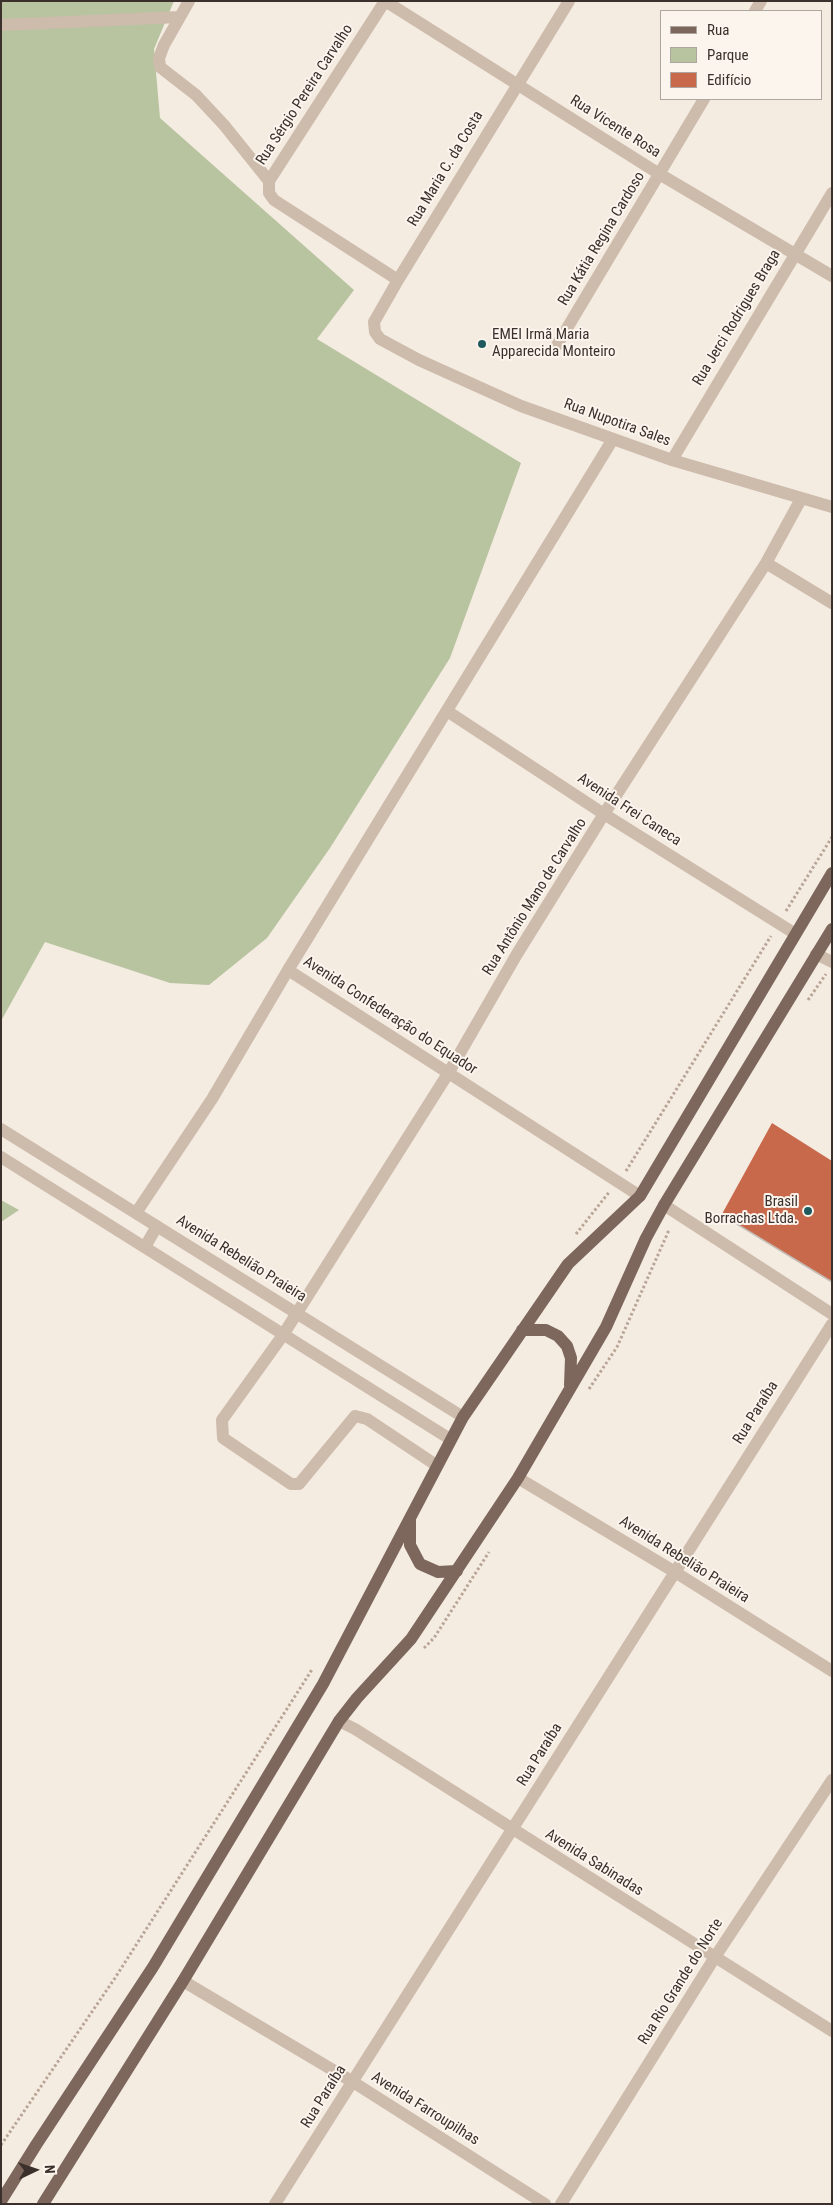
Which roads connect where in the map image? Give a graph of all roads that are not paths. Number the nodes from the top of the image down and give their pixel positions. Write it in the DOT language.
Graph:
graph roads {
  1 [pos="189,1"];
  2 [pos="385,1"];
  3 [pos="569,1"];
  4 [pos="179,17"];
  5 [pos="1,25"];
  6 [pos="517,85"];
  7 [pos="703,100"];
  8 [pos="660,175"];
  9 [pos="269,181"];
  10 [pos="832,193"];
  11 [pos="794,253"];
  12 [pos="832,276"];
  13 [pos="398,280"];
  14 [pos="557,345"];
  15 [pos="399,349"];
  16 [pos="614,439"];
  17 [pos="672,460"];
  18 [pos="801,499"];
  19 [pos="832,507"];
  20 [pos="766,563"];
  21 [pos="832,604"];
  22 [pos="447,711"];
  23 [pos="604,814"];
  24 [pos="832,873"];
  25 [pos="832,929"];
  26 [pos="794,934"];
  27 [pos="816,954"];
  28 [pos="832,962"];
  29 [pos="288,970"];
  30 [pos="449,1072"];
  31 [pos="1,1130"];
  32 [pos="1,1157"];
  33 [pos="640,1196"];
  34 [pos="664,1205"];
  35 [pos="136,1213"];
  36 [pos="157,1226"];
  37 [pos="144,1248"];
  38 [pos="297,1313"];
  39 [pos="832,1314"];
  40 [pos="832,1324"];
  41 [pos="522,1330"];
  42 [pos="283,1335"];
  43 [pos="570,1390"];
  44 [pos="463,1417"];
  45 [pos="450,1439"];
  46 [pos="436,1465"];
  47 [pos="518,1478"];
  48 [pos="410,1516"];
  49 [pos="457,1571"];
  50 [pos="675,1572"];
  51 [pos="832,1672"];
  52 [pos="339,1722"];
  53 [pos="832,1780"];
  54 [pos="512,1830"];
  55 [pos="715,1957"];
  56 [pos="183,1981"];
  57 [pos="832,2031"];
  58 [pos="353,2082"];
  59 [pos="1,2201"];
  60 [pos="43,2204"];
  61 [pos="276,2204"];
  62 [pos="545,2204"];
  63 [pos="560,2204"];
  1 -- 4 [label="street"];
  2 -- 6 [label="street, Rua Vicente Rosa"];
  2 -- 9 [label="street, Rua Sérgio Pereira Carvalho"];
  3 -- 6 [label="street, Rua Maria C. da Costa"];
  4 -- 5 [label="street"];
  4 -- 9 [label="street"];
  6 -- 8 [label="street, Rua Vicente Rosa"];
  6 -- 13 [label="street, Rua Maria C. da Costa"];
  7 -- 8 [label="street, Rua Kátia Regina Cardoso"];
  8 -- 11 [label="street, Rua Vicente Rosa"];
  8 -- 14 [label="street, Rua Kátia Regina Cardoso"];
  9 -- 13 [label="street"];
  10 -- 11 [label="street, Rua Jerci Rodrigues Braga"];
  11 -- 12 [label="street, Rua Vicente Rosa"];
  11 -- 17 [label="street, Rua Jerci Rodrigues Braga"];
  13 -- 15 [label="street, Rua Maria C. da Costa"];
  15 -- 16 [label="street, Rua Nupotira Sales"];
  16 -- 17 [label="street, Rua Nupotira Sales"];
  16 -- 22 [label="street"];
  17 -- 18 [label="street, Rua Nupotira Sales"];
  18 -- 19 [label="street, Rua Nupotira Sales"];
  18 -- 20 [label="street, Rua Antônio Mano de Carvalho"];
  20 -- 21 [label="street"];
  20 -- 23 [label="street, Rua Antônio Mano de Carvalho"];
  22 -- 23 [label="street, Avenida Frei Caneca"];
  22 -- 29 [label="street"];
  23 -- 26 [label="street, Avenida Frei Caneca"];
  23 -- 30 [label="street, Rua Antônio Mano de Carvalho"];
  24 -- 26 [label="main road"];
  25 -- 27 [label="main road"];
  26 -- 33 [label="main road"];
  27 -- 28 [label="street"];
  27 -- 34 [label="main road"];
  29 -- 30 [label="street, Avenida Confederação do Equador"];
  29 -- 35 [label="street, Avenida Confederação do Equador"];
  30 -- 33 [label="street, Avenida Confederação do Equador"];
  30 -- 38 [label="street, Rua Antônio Mano de Carvalho"];
  31 -- 35 [label="street, Avenida Rebelião Praieira"];
  32 -- 37 [label="street"];
  33 -- 41 [label="main road"];
  34 -- 39 [label="street"];
  34 -- 43 [label="main road"];
  35 -- 36 [label="street, Avenida Rebelião Praieira"];
  36 -- 37 [label="street"];
  36 -- 38 [label="street, Avenida Rebelião Praieira"];
  37 -- 42 [label="street"];
  38 -- 42 [label="street, Rua Antônio Mano de Carvalho"];
  38 -- 44 [label="street, Avenida Rebelião Praieira"];
  40 -- 50 [label="street, Rua Paraíba"];
  41 -- 43 [label="main road"];
  41 -- 44 [label="main road"];
  42 -- 45 [label="street"];
  42 -- 46 [label="street, Rua Antônio Mano de Carvalho"];
  43 -- 47 [label="main road"];
  44 -- 45 [label="main road"];
  45 -- 46 [label="main road"];
  46 -- 48 [label="main road"];
  47 -- 49 [label="main road"];
  47 -- 50 [label="street, Avenida Rebelião Praieira"];
  48 -- 49 [label="main road"];
  48 -- 59 [label="main road"];
  49 -- 52 [label="main road"];
  50 -- 51 [label="street, Avenida Rebelião Praieira"];
  50 -- 54 [label="street, Rua Paraíba"];
  52 -- 54 [label="street, Avenida Sabinadas"];
  52 -- 56 [label="main road"];
  53 -- 55 [label="street, Rua Rio Grande do Norte"];
  54 -- 55 [label="street, Avenida Sabinadas"];
  54 -- 58 [label="street, Rua Paraíba"];
  55 -- 57 [label="street, Avenida Sabinadas"];
  55 -- 63 [label="street, Rua Rio Grande do Norte"];
  56 -- 58 [label="street, Avenida Farroupilhas"];
  56 -- 60 [label="main road"];
  58 -- 61 [label="street, Rua Paraíba"];
  58 -- 62 [label="street, Avenida Farroupilhas"];
}
